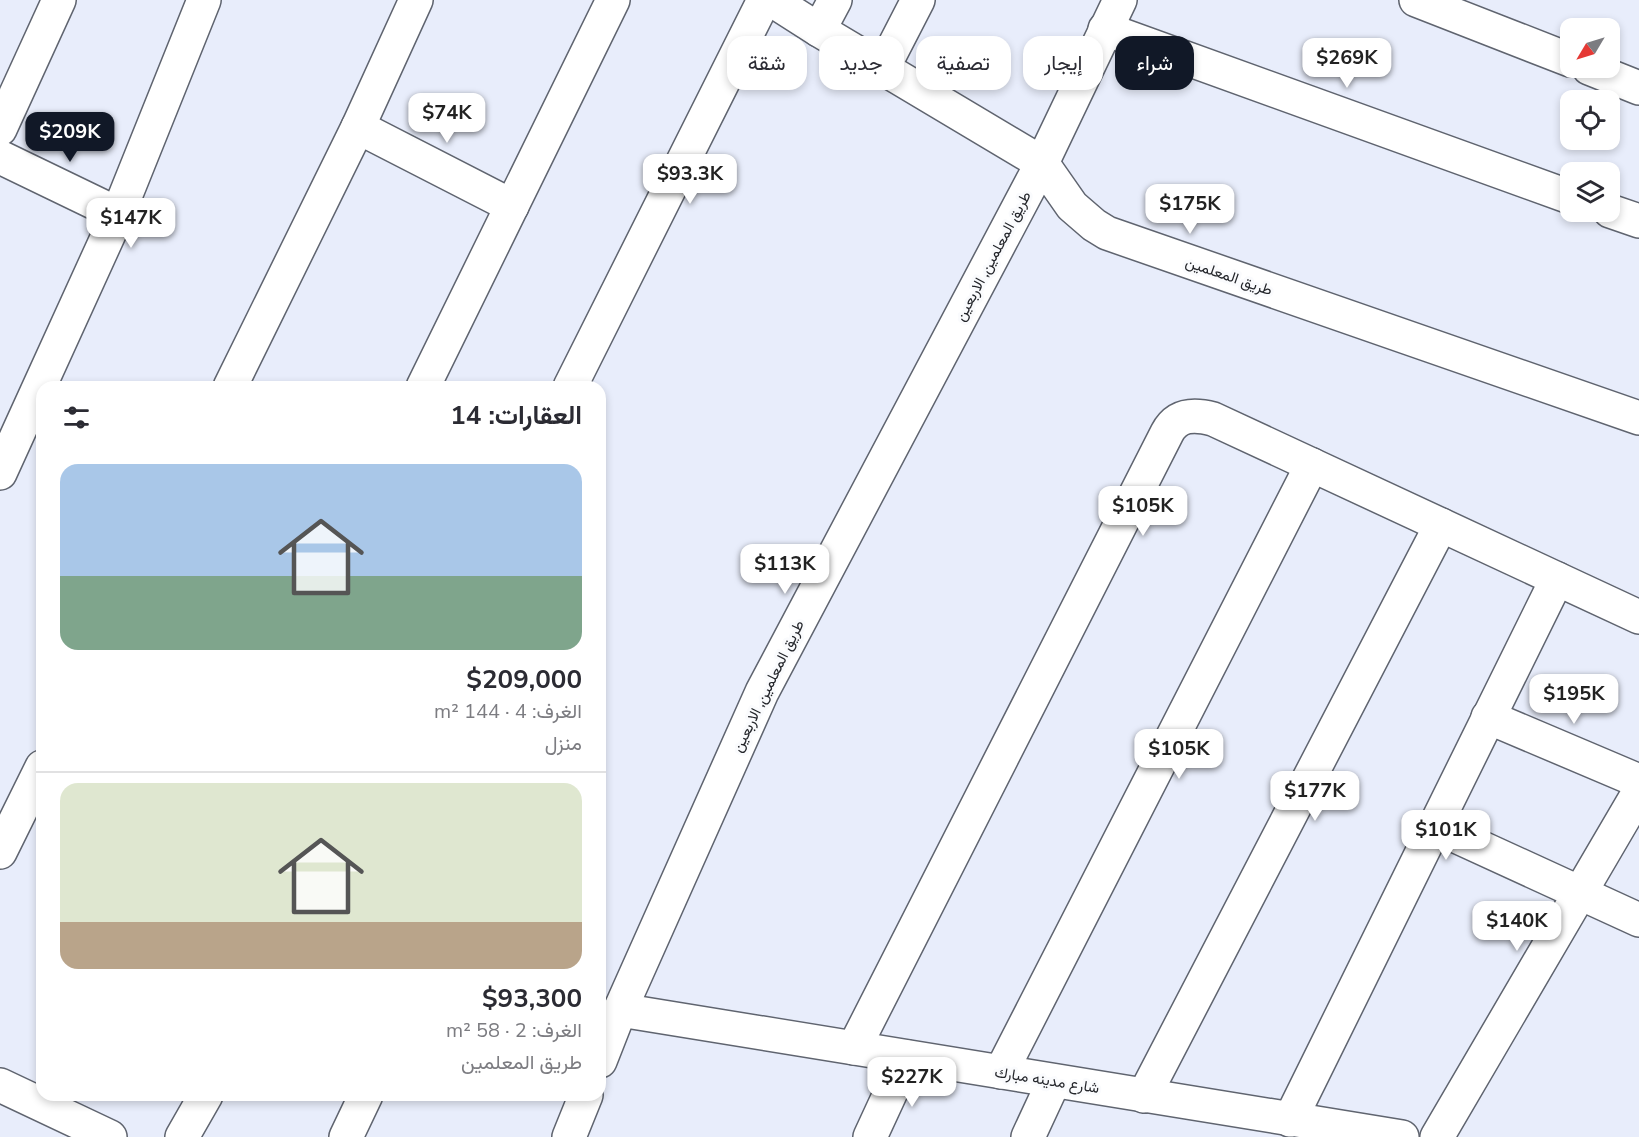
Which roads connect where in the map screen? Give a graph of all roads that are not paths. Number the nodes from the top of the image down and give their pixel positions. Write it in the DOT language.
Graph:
graph roads {
  1 [pos="59,0"];
  2 [pos="204,0"];
  3 [pos="416,0"];
  4 [pos="613,0"];
  5 [pos="764,0"];
  6 [pos="772,0"];
  7 [pos="835,0"];
  8 [pos="918,0"];
  9 [pos="1120,0"];
  10 [pos="1416,0"];
  11 [pos="1105,29"];
  12 [pos="819,30"];
  13 [pos="829,36"];
  14 [pos="899,36"];
  15 [pos="1560,56"];
  16 [pos="1614,78"];
  17 [pos="904,81"];
  18 [pos="1639,88"];
  19 [pos="358,128"];
  20 [pos="0,129"];
  21 [pos="0,157"];
  22 [pos="1042,163"];
  23 [pos="1560,192"];
  24 [pos="512,206"];
  25 [pos="118,214"];
  26 [pos="1620,214"];
  27 [pos="1639,221"];
  28 [pos="42,381"];
  29 [pos="233,381"];
  30 [pos="426,381"];
  31 [pos="573,381"];
  32 [pos="36,393"];
  33 [pos="1639,418"];
  34 [pos="1312,465"];
  35 [pos="0,472"];
  36 [pos="1441,525"];
  37 [pos="1557,579"];
  38 [pos="1639,617"];
  39 [pos="1488,717"];
  40 [pos="36,779"];
  41 [pos="1639,781"];
  42 [pos="1639,792"];
  43 [pos="1434,826"];
  44 [pos="0,852"];
  45 [pos="1581,893"];
  46 [pos="1639,920"];
  47 [pos="620,1010"];
  48 [pos="606,1046"];
  49 [pos="854,1048"];
  50 [pos="907,1057"];
  51 [pos="1001,1072"];
  52 [pos="1054,1081"];
  53 [pos="0,1084"];
  54 [pos="36,1095"];
  55 [pos="1144,1096"];
  56 [pos="203,1101"];
  57 [pos="363,1101"];
  58 [pos="584,1101"];
  59 [pos="64,1104"];
  60 [pos="1290,1120"];
  61 [pos="110,1137"];
  62 [pos="182,1137"];
  63 [pos="346,1137"];
  64 [pos="569,1137"];
  65 [pos="870,1137"];
  66 [pos="1028,1137"];
  67 [pos="1402,1137"];
  68 [pos="1437,1137"];
  1 -- 20 [label="street"];
  2 -- 25 [label="street"];
  3 -- 19 [label="street"];
  4 -- 24 [label="street"];
  5 -- 31 [label="street"];
  6 -- 12 [label="street, طريق المعلمين"];
  7 -- 12 [label="street"];
  8 -- 14 [label="street"];
  9 -- 11 [label="street, طريق المعلمين, الاربعين"];
  10 -- 15 [label="street"];
  11 -- 22 [label="street, طريق المعلمين, الاربعين"];
  11 -- 23 [label="street"];
  12 -- 13 [label="street, طريق المعلمين"];
  16 -- 18 [label="street"];
  17 -- 22 [label="street, طريق المعلمين"];
  19 -- 24 [label="street"];
  19 -- 29 [label="street"];
  21 -- 25 [label="street"];
  22 -- 33 [label="street, طريق المعلمين"];
  22 -- 47 [label="street, طريق المعلمين, الاربعين"];
  24 -- 30 [label="street"];
  25 -- 28 [label="street"];
  26 -- 27 [label="street"];
  32 -- 35 [label="street"];
  34 -- 36 [label="street"];
  34 -- 49 [label="street"];
  34 -- 51 [label="street"];
  36 -- 37 [label="street"];
  36 -- 55 [label="street"];
  37 -- 38 [label="street"];
  37 -- 39 [label="street"];
  39 -- 41 [label="street"];
  39 -- 43 [label="street"];
  40 -- 44 [label="street"];
  42 -- 45 [label="street"];
  43 -- 45 [label="street"];
  43 -- 60 [label="street"];
  45 -- 46 [label="street"];
  45 -- 68 [label="street"];
  47 -- 48 [label="street, طريق المعلمين, الاربعين"];
  47 -- 49 [label="street, شارع مدينه مبارك"];
  49 -- 50 [label="street, شارع مدينه مبارك"];
  50 -- 51 [label="street, شارع مدينه مبارك"];
  50 -- 65 [label="street"];
  51 -- 52 [label="street, شارع مدينه مبارك"];
  52 -- 55 [label="street, شارع مدينه مبارك"];
  52 -- 66 [label="street"];
  53 -- 54 [label="street"];
  55 -- 60 [label="street, شارع مدينه مبارك"];
  56 -- 62 [label="street"];
  57 -- 63 [label="street"];
  58 -- 64 [label="street"];
  59 -- 61 [label="street"];
  60 -- 67 [label="street, شارع مدينه مبارك"];
}
